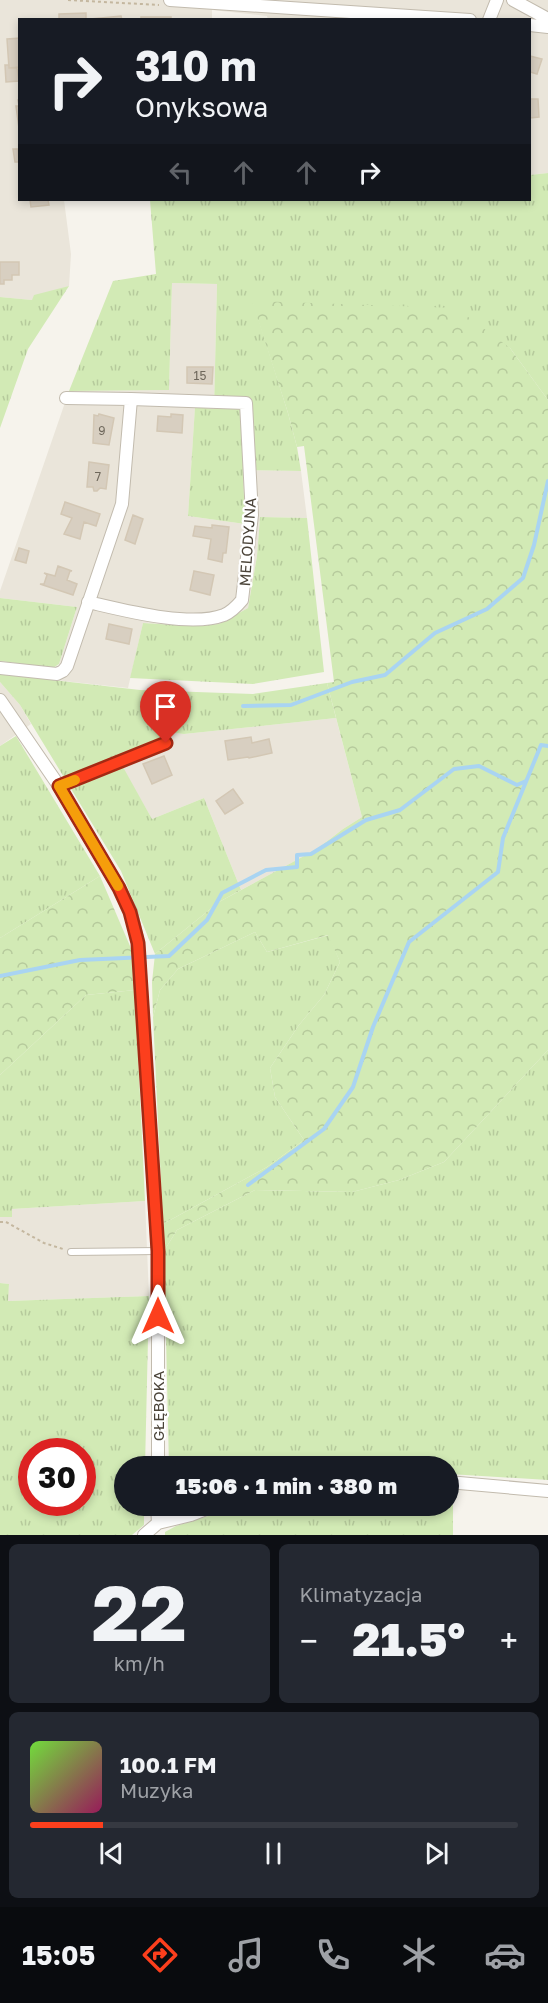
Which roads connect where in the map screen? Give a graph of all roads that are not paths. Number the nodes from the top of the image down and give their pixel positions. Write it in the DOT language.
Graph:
graph roads {
  1 [pos="170,0"];
  2 [pos="497,0"];
  3 [pos="513,0"];
  4 [pos="440,18"];
  5 [pos="490,18"];
  6 [pos="548,19"];
  7 [pos="531,25"];
  8 [pos="548,27"];
  9 [pos="66,398"];
  10 [pos="131,399"];
  11 [pos="88,602"];
  12 [pos="0,668"];
  13 [pos="0,700"];
  14 [pos="166,743"];
  15 [pos="59,786"];
  16 [pos="158,1251"];
  17 [pos="71,1252"];
  18 [pos="158,1456"];
  19 [pos="459,1483"];
  20 [pos="548,1491"];
  21 [pos="158,1516"];
  22 [pos="187,1516"];
  23 [pos="158,1523"];
  24 [pos="144,1535"];
  1 -- 4 [label="street"];
  2 -- 5 [label="street"];
  3 -- 6 [label="street"];
  7 -- 8 [label="street"];
  9 -- 10 [label="street, MELODYJNA"];
  10 -- 11 [label="street"];
  10 -- 11 [label="street, MELODYJNA"];
  11 -- 12 [label="street"];
  13 -- 15 [label="street, GŁĘBOKA"];
  14 -- 15 [label="lane"];
  15 -- 16 [label="street, GŁĘBOKA"];
  16 -- 17 [label="lane"];
  16 -- 18 [label="street, GŁĘBOKA"];
  19 -- 20 [label="street"];
  21 -- 23 [label="street"];
  22 -- 23 [label="street"];
  23 -- 24 [label="street"];
}
